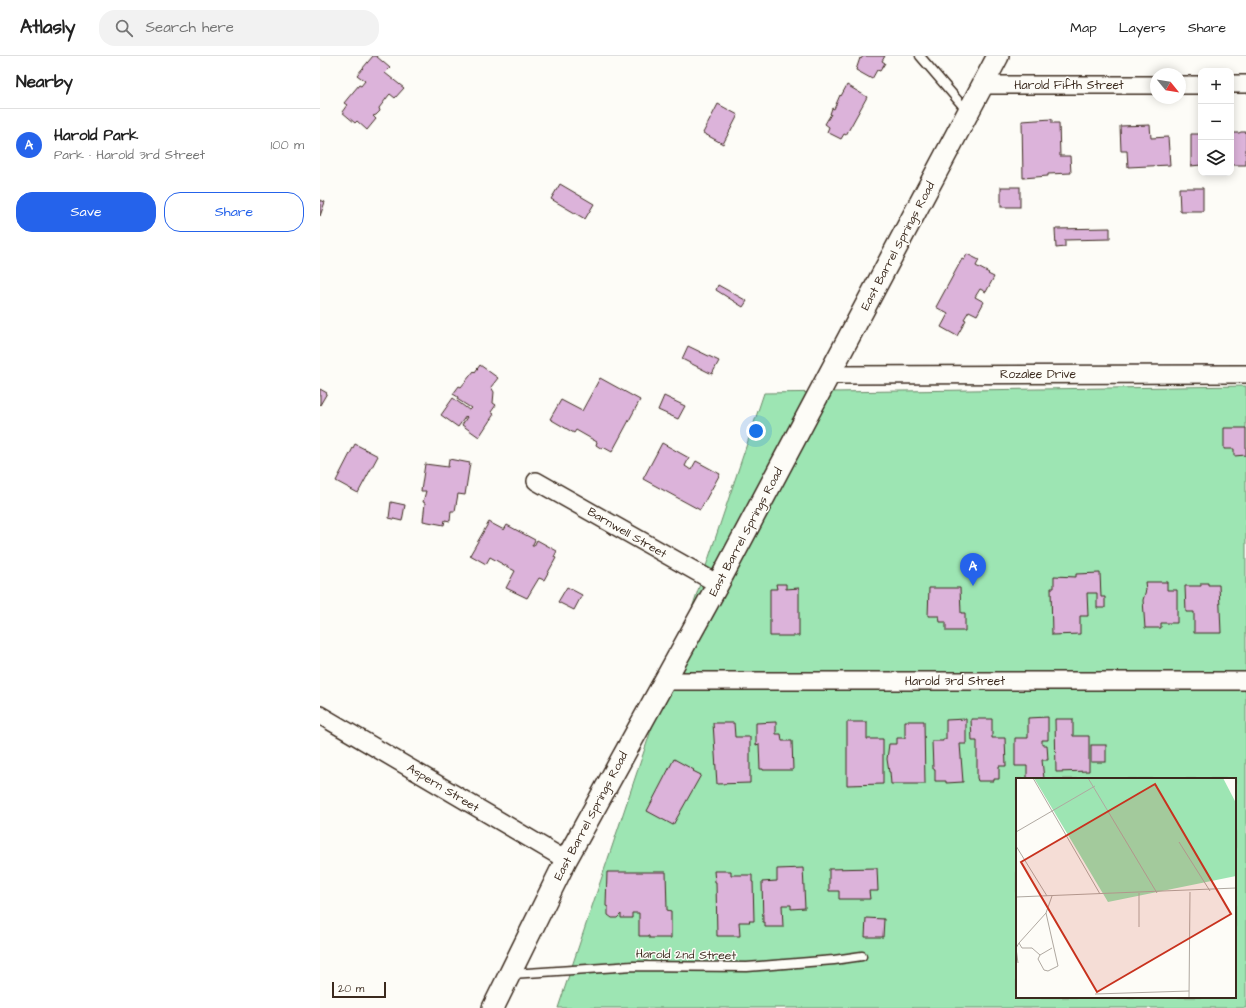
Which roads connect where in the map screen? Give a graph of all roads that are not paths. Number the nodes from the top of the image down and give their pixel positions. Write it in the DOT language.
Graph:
graph roads {
  1 [pos="920,56"];
  2 [pos="998,56"];
  3 [pos="1198,84"];
  4 [pos="1234,84"];
  5 [pos="1246,84"];
  6 [pos="982,85"];
  7 [pos="1150,85"];
  8 [pos="1186,85"];
  9 [pos="969,113"];
  10 [pos="1246,374"];
  11 [pos="830,375"];
  12 [pos="536,481"];
  13 [pos="718,584"];
  14 [pos="665,681"];
  15 [pos="1246,681"];
  16 [pos="320,715"];
  17 [pos="566,860"];
  18 [pos="862,956"];
  19 [pos="509,974"];
  20 [pos="493,1008"];
  1 -- 9 [label="lane"];
  2 -- 6 [label="street, East Barrel Springs Road"];
  3 -- 8 [label="street"];
  4 -- 5 [label="street"];
  6 -- 7 [label="street, Harold Fifth Street"];
  6 -- 9 [label="street, East Barrel Springs Road"];
  9 -- 11 [label="street, East Barrel Springs Road"];
  10 -- 11 [label="street, Rozalee Drive"];
  11 -- 13 [label="street, East Barrel Springs Road"];
  12 -- 13 [label="street, Barnwell Street"];
  13 -- 14 [label="street, East Barrel Springs Road"];
  14 -- 15 [label="street, Harold 3rd Street"];
  14 -- 17 [label="street, East Barrel Springs Road"];
  16 -- 17 [label="street, Aspern Street"];
  17 -- 19 [label="street, East Barrel Springs Road"];
  18 -- 19 [label="lane, Harold 2nd Street"];
  19 -- 20 [label="street, East Barrel Springs Road"];
}
